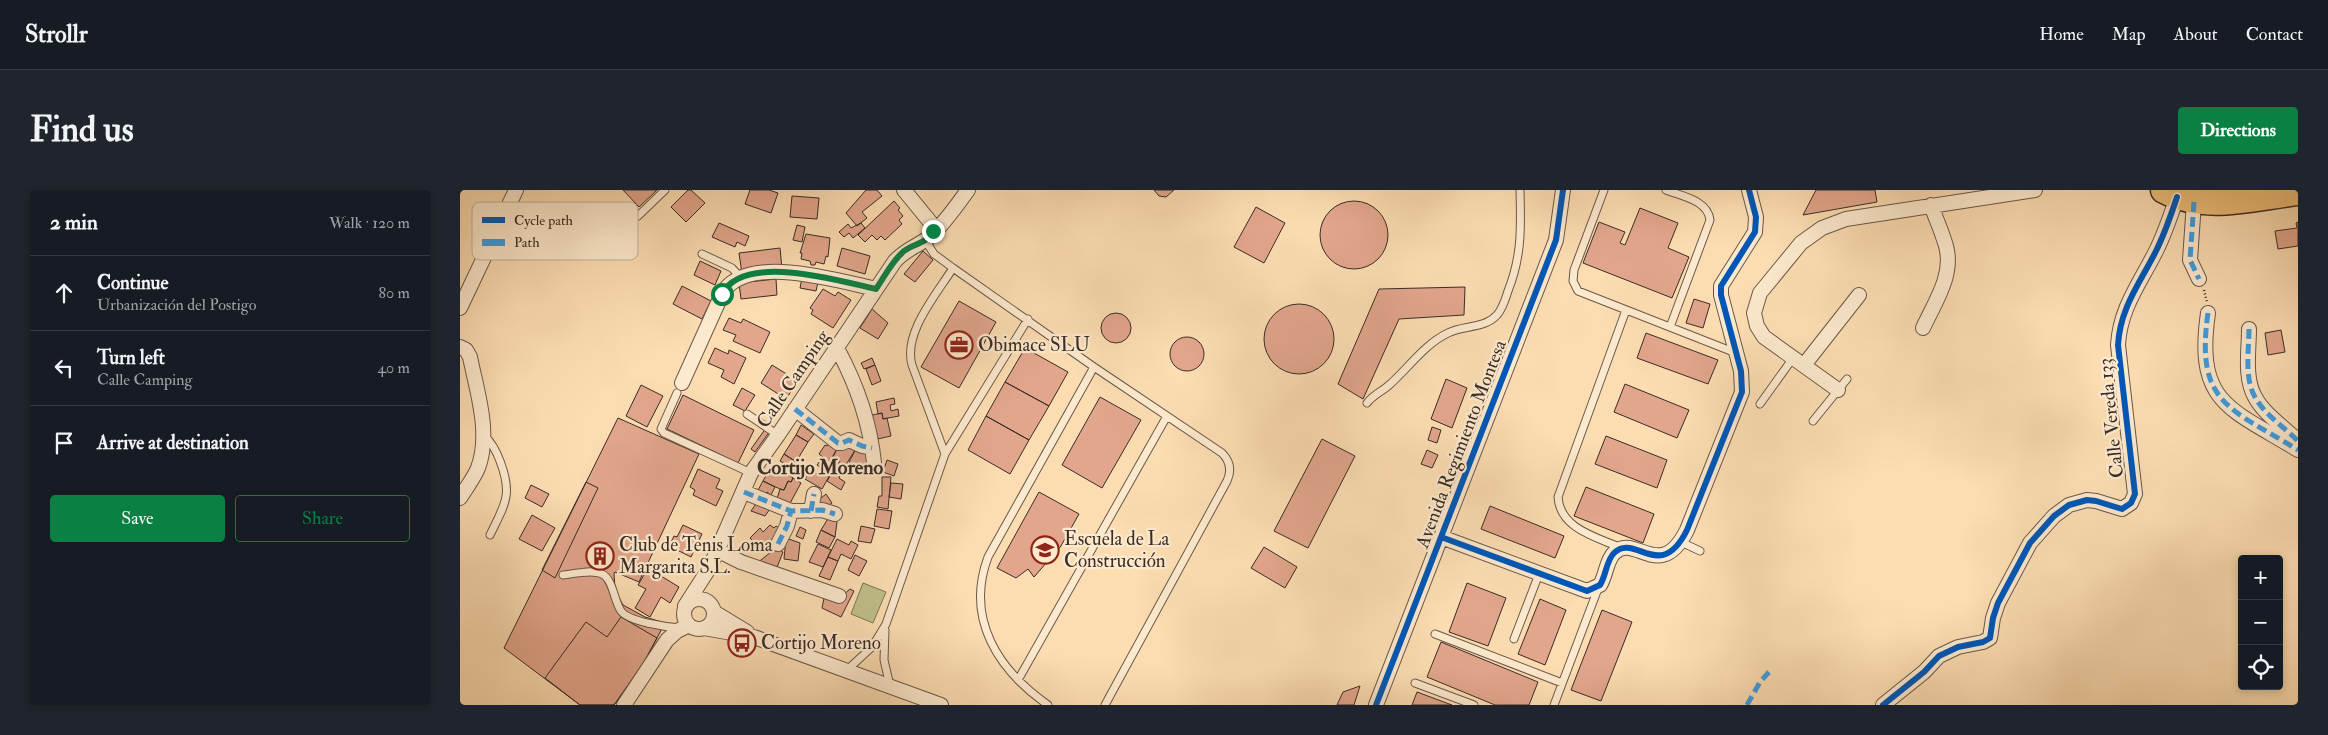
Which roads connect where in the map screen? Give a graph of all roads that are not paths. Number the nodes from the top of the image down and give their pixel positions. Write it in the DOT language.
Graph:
graph roads {
  1 [pos="516,190"];
  2 [pos="665,190"];
  3 [pos="904,190"];
  4 [pos="968,190"];
  5 [pos="1520,190"];
  6 [pos="1563,190"];
  7 [pos="1604,190"];
  8 [pos="1666,190"];
  9 [pos="1749,190"];
  10 [pos="2035,190"];
  11 [pos="2298,192"];
  12 [pos="2243,195"];
  13 [pos="2179,196"];
  14 [pos="510,202"];
  15 [pos="1930,206"];
  16 [pos="638,216"];
  17 [pos="929,236"];
  18 [pos="702,254"];
  19 [pos="483,260"];
  20 [pos="953,268"];
  21 [pos="740,277"];
  22 [pos="2199,279"];
  23 [pos="876,289"];
  24 [pos="1859,295"];
  25 [pos="460,308"];
  26 [pos="1626,310"];
  27 [pos="2208,313"];
  28 [pos="1028,319"];
  29 [pos="1670,327"];
  30 [pos="1923,328"];
  31 [pos="2249,329"];
  32 [pos="460,347"];
  33 [pos="837,348"];
  34 [pos="1736,353"];
  35 [pos="1799,361"];
  36 [pos="1094,367"];
  37 [pos="1843,385"];
  38 [pos="680,388"];
  39 [pos="1367,403"];
  40 [pos="1760,404"];
  41 [pos="795,410"];
  42 [pos="747,414"];
  43 [pos="1167,416"];
  44 [pos="1813,421"];
  45 [pos="483,434"];
  46 [pos="778,435"];
  47 [pos="2298,441"];
  48 [pos="872,448"];
  49 [pos="2298,450"];
  50 [pos="945,454"];
  51 [pos="874,463"];
  52 [pos="750,473"];
  53 [pos="744,492"];
  54 [pos="814,494"];
  55 [pos="460,498"];
  56 [pos="791,511"];
  57 [pos="811,511"];
  58 [pos="836,514"];
  59 [pos="490,535"];
  60 [pos="1441,537"];
  61 [pos="1681,542"];
  62 [pos="778,544"];
  63 [pos="1621,548"];
  64 [pos="717,550"];
  65 [pos="1700,551"];
  66 [pos="710,567"];
  67 [pos="1538,574"];
  68 [pos="563,575"];
  69 [pos="1600,585"];
  70 [pos="839,596"];
  71 [pos="685,606"];
  72 [pos="711,607"];
  73 [pos="886,624"];
  74 [pos="686,627"];
  75 [pos="704,628"];
  76 [pos="1435,634"];
  77 [pos="754,637"];
  78 [pos="1514,639"];
  79 [pos="847,670"];
  80 [pos="1018,680"];
  81 [pos="1415,683"];
  82 [pos="1562,684"];
  83 [pos="890,686"];
  84 [pos="624,705"];
  85 [pos="942,705"];
  86 [pos="1048,705"];
  87 [pos="1105,705"];
  88 [pos="1376,705"];
  89 [pos="1474,705"];
  90 [pos="1554,705"];
  91 [pos="1883,705"];
  1 -- 14 [label="street"];
  2 -- 16 [label="lane"];
  3 -- 17 [label="street"];
  4 -- 17 [label="street, Calle Camping"];
  5 -- 39 [label="lane"];
  6 -- 60 [label="street, Avenida Regimiento Montesa"];
  7 -- 26 [label="lane"];
  8 -- 29 [label="lane"];
  9 -- 34 [label="street"];
  10 -- 15 [label="street"];
  11 -- 12 [label="highway"];
  12 -- 13 [label="highway"];
  13 -- 22 [label="street"];
  13 -- 91 [label="street, Calle Vereda 133"];
  15 -- 30 [label="street"];
  15 -- 35 [label="street"];
  17 -- 20 [label="lane"];
  17 -- 23 [label="street, Calle Camping"];
  18 -- 21 [label="lane"];
  19 -- 25 [label="street"];
  20 -- 28 [label="lane"];
  20 -- 50 [label="lane"];
  21 -- 23 [label="street"];
  21 -- 38 [label="street"];
  23 -- 33 [label="street, Calle Camping"];
  24 -- 35 [label="street"];
  26 -- 29 [label="lane"];
  26 -- 63 [label="lane"];
  27 -- 49 [label="street"];
  28 -- 36 [label="lane"];
  28 -- 50 [label="lane"];
  29 -- 34 [label="lane"];
  31 -- 47 [label="street"];
  32 -- 45 [label="street"];
  33 -- 41 [label="street, Calle Camping"];
  33 -- 48 [label="street"];
  34 -- 61 [label="street"];
  35 -- 37 [label="street"];
  35 -- 40 [label="lane"];
  36 -- 43 [label="lane"];
  36 -- 80 [label="lane"];
  37 -- 44 [label="lane"];
  38 -- 52 [label="lane"];
  41 -- 46 [label="street, Calle Camping"];
  41 -- 48 [label="street"];
  42 -- 46 [label="lane"];
  43 -- 80 [label="lane"];
  43 -- 87 [label="lane"];
  45 -- 55 [label="street"];
  45 -- 59 [label="lane"];
  46 -- 52 [label="street, Calle Camping"];
  48 -- 51 [label="street"];
  50 -- 73 [label="lane"];
  52 -- 53 [label="street, Calle Camping"];
  53 -- 56 [label="street"];
  53 -- 64 [label="street, Calle Camping"];
  54 -- 57 [label="street"];
  56 -- 57 [label="street"];
  56 -- 62 [label="street"];
  57 -- 58 [label="street"];
  60 -- 67 [label="street"];
  60 -- 88 [label="street, Avenida Regimiento Montesa"];
  61 -- 63 [label="street"];
  61 -- 65 [label="lane"];
  63 -- 69 [label="street"];
  64 -- 66 [label="street, Calle Camping"];
  64 -- 70 [label="street"];
  66 -- 71 [label="street, Calle Camping"];
  66 -- 72 [label="street, Calle Camping"];
  67 -- 69 [label="street"];
  67 -- 78 [label="lane"];
  68 -- 74 [label="lane"];
  69 -- 82 [label="lane"];
  71 -- 72 [label="street"];
  71 -- 74 [label="street"];
  72 -- 75 [label="street"];
  72 -- 77 [label="street"];
  73 -- 79 [label="lane"];
  73 -- 83 [label="lane"];
  74 -- 75 [label="street"];
  74 -- 84 [label="street"];
  75 -- 77 [label="street"];
  76 -- 82 [label="lane"];
  77 -- 79 [label="street"];
  79 -- 83 [label="street"];
  80 -- 86 [label="lane"];
  81 -- 89 [label="lane"];
  82 -- 90 [label="lane"];
  83 -- 85 [label="street"];
}
